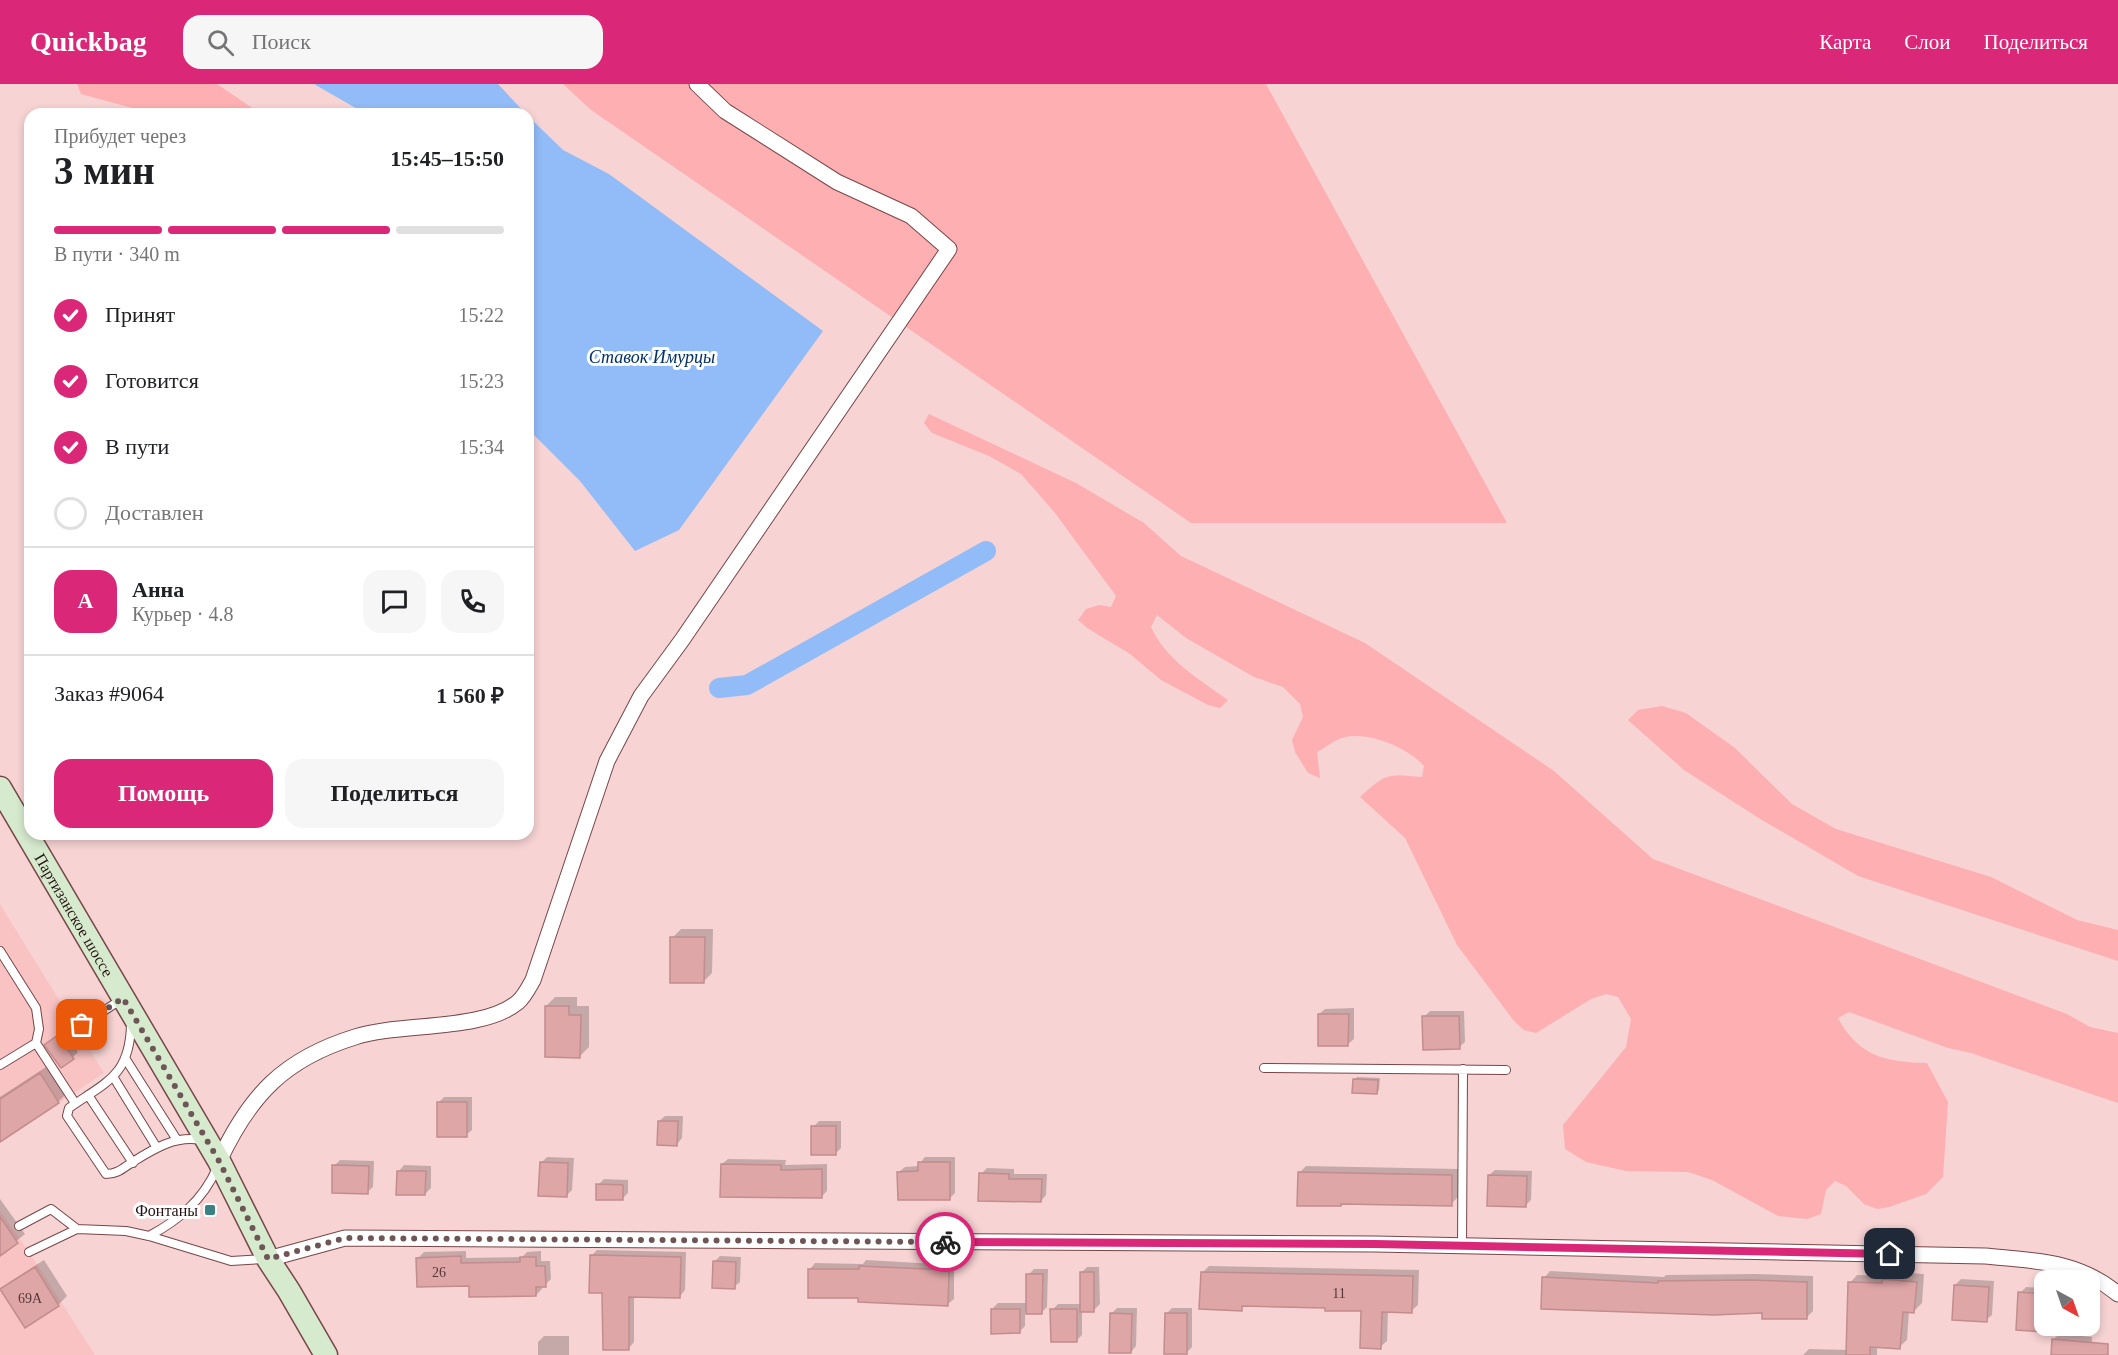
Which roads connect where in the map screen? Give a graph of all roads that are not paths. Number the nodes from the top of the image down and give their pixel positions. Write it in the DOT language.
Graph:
graph roads {
  1 [pos="697,84"];
  2 [pos="0,788"];
  3 [pos="24,829"];
  4 [pos="30,840"];
  5 [pos="0,951"];
  6 [pos="127,1005"];
  7 [pos="82,1025"];
  8 [pos="36,1043"];
  9 [pos="125,1058"];
  10 [pos="0,1065"];
  11 [pos="1264,1068"];
  12 [pos="1463,1069"];
  13 [pos="1506,1070"];
  14 [pos="114,1077"];
  15 [pos="88,1095"];
  16 [pos="75,1103"];
  17 [pos="177,1140"];
  18 [pos="208,1142"];
  19 [pos="157,1148"];
  20 [pos="219,1161"];
  21 [pos="132,1163"];
  22 [pos="19,1226"];
  23 [pos="77,1229"];
  24 [pos="149,1236"];
  25 [pos="1462,1246"];
  26 [pos="29,1252"];
  27 [pos="268,1259"];
  28 [pos="2118,1294"];
  29 [pos="326,1355"];
  1 -- 20 [label="street"];
  2 -- 3 [label="main road, Партизанское шоссе"];
  4 -- 6 [label="main road, Партизанское шоссе"];
  5 -- 8 [label="lane"];
  6 -- 7 [label="lane"];
  6 -- 9 [label="lane"];
  6 -- 18 [label="main road, Партизанское шоссе"];
  8 -- 10 [label="lane"];
  8 -- 16 [label="lane"];
  9 -- 14 [label="lane"];
  9 -- 17 [label="lane"];
  11 -- 12 [label="lane"];
  12 -- 13 [label="lane"];
  12 -- 25 [label="lane"];
  14 -- 15 [label="lane"];
  14 -- 19 [label="lane"];
  15 -- 16 [label="lane"];
  15 -- 21 [label="lane"];
  16 -- 21 [label="lane"];
  17 -- 18 [label="lane"];
  17 -- 19 [label="lane"];
  18 -- 20 [label="main road, Партизанское шоссе"];
  19 -- 21 [label="lane"];
  20 -- 24 [label="lane"];
  20 -- 27 [label="main road, Партизанское шоссе"];
  22 -- 23 [label="lane"];
  23 -- 24 [label="lane"];
  23 -- 26 [label="lane"];
  24 -- 27 [label="lane"];
  25 -- 27 [label="street"];
  25 -- 28 [label="street"];
  27 -- 29 [label="main road, Партизанское шоссе"];
}
